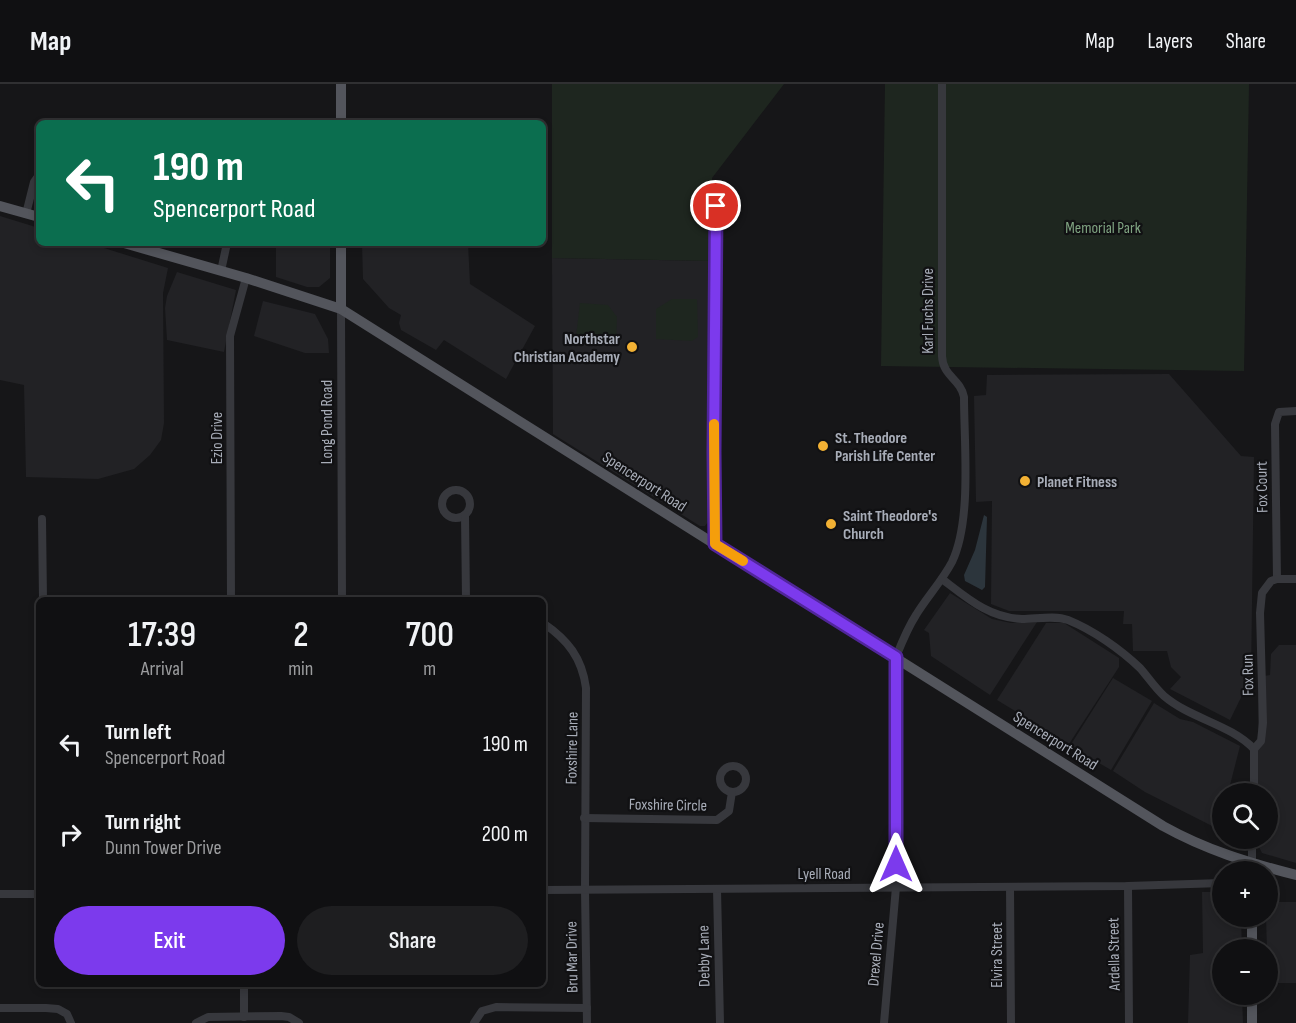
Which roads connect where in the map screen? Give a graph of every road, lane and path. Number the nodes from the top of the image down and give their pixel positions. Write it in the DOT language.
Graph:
graph roads {
  1 [pos="340,84"];
  2 [pos="942,84"];
  3 [pos="341,120"];
  4 [pos="36,179"];
  5 [pos="0,206"];
  6 [pos="716,206"];
  7 [pos="26,214"];
  8 [pos="36,216"];
  9 [pos="134,246"];
  10 [pos="226,246"];
  11 [pos="341,246"];
  12 [pos="221,271"];
  13 [pos="246,278"];
  14 [pos="341,309"];
  15 [pos="1296,411"];
  16 [pos="465,515"];
  17 [pos="42,519"];
  18 [pos="715,544"];
  19 [pos="942,579"];
  20 [pos="1277,579"];
  21 [pos="1296,579"];
  22 [pos="43,597"];
  23 [pos="231,597"];
  24 [pos="342,597"];
  25 [pos="466,597"];
  26 [pos="546,625"];
  27 [pos="896,657"];
  28 [pos="1254,749"];
  29 [pos="1254,783"];
  30 [pos="732,792"];
  31 [pos="584,818"];
  32 [pos="1238,861"];
  33 [pos="1278,871"];
  34 [pos="1296,874"];
  35 [pos="1212,884"];
  36 [pos="1128,886"];
  37 [pos="1010,887"];
  38 [pos="896,888"];
  39 [pos="717,889"];
  40 [pos="546,890"];
  41 [pos="585,890"];
  42 [pos="0,894"];
  43 [pos="36,894"];
  44 [pos="244,987"];
  45 [pos="1252,1005"];
  46 [pos="0,1008"];
  47 [pos="587,1008"];
  48 [pos="244,1017"];
  49 [pos="71,1023"];
  50 [pos="195,1023"];
  51 [pos="299,1023"];
  52 [pos="474,1023"];
  53 [pos="587,1023"];
  54 [pos="720,1023"];
  55 [pos="884,1023"];
  56 [pos="1011,1023"];
  57 [pos="1129,1023"];
  58 [pos="1252,1023"];
  1 -- 3 [label="main road"];
  2 -- 19 [label="street, Karl Fuchs Drive"];
  4 -- 7 [label="street"];
  5 -- 7 [label="main road"];
  6 -- 18 [label="street"];
  7 -- 8 [label="main road"];
  9 -- 12 [label="main road, Spencerport Road"];
  10 -- 12 [label="street"];
  11 -- 14 [label="main road, Long Pond Road"];
  12 -- 13 [label="main road, Spencerport Road"];
  13 -- 14 [label="main road, Spencerport Road"];
  13 -- 23 [label="street, Ezio Drive"];
  14 -- 18 [label="main road, Spencerport Road"];
  14 -- 24 [label="street, Long Pond Road"];
  15 -- 20 [label="street, Fox Court"];
  16 -- 25 [label="street"];
  17 -- 22 [label="street"];
  18 -- 27 [label="main road, Spencerport Road"];
  19 -- 27 [label="street, Karl Fuchs Drive"];
  19 -- 28 [label="street"];
  20 -- 21 [label="street"];
  20 -- 28 [label="street, Fox Run"];
  26 -- 31 [label="street, Foxshire Lane"];
  27 -- 32 [label="main road, Spencerport Road"];
  27 -- 38 [label="street, Drexel Drive"];
  28 -- 29 [label="street, Fox Run"];
  30 -- 31 [label="street, Foxshire Circle"];
  31 -- 41 [label="street, Foxshire Lane"];
  33 -- 34 [label="main road, Spencerport Road"];
  35 -- 36 [label="street, Lyell Road"];
  36 -- 37 [label="street, Lyell Road"];
  36 -- 57 [label="street, Ardella Street"];
  37 -- 38 [label="street, Lyell Road"];
  37 -- 56 [label="street, Elvira Street"];
  38 -- 39 [label="street, Lyell Road"];
  38 -- 55 [label="street, Drexel Drive"];
  39 -- 41 [label="street, Lyell Road"];
  39 -- 54 [label="street, Debby Lane"];
  40 -- 41 [label="street, Lyell Road"];
  41 -- 47 [label="street, Bru Mar Drive"];
  42 -- 43 [label="street"];
  44 -- 48 [label="street"];
  45 -- 58 [label="main road"];
  46 -- 49 [label="street"];
  47 -- 52 [label="street"];
  47 -- 53 [label="street, Bru Mar Drive"];
  48 -- 50 [label="street"];
  48 -- 51 [label="street"];
}
